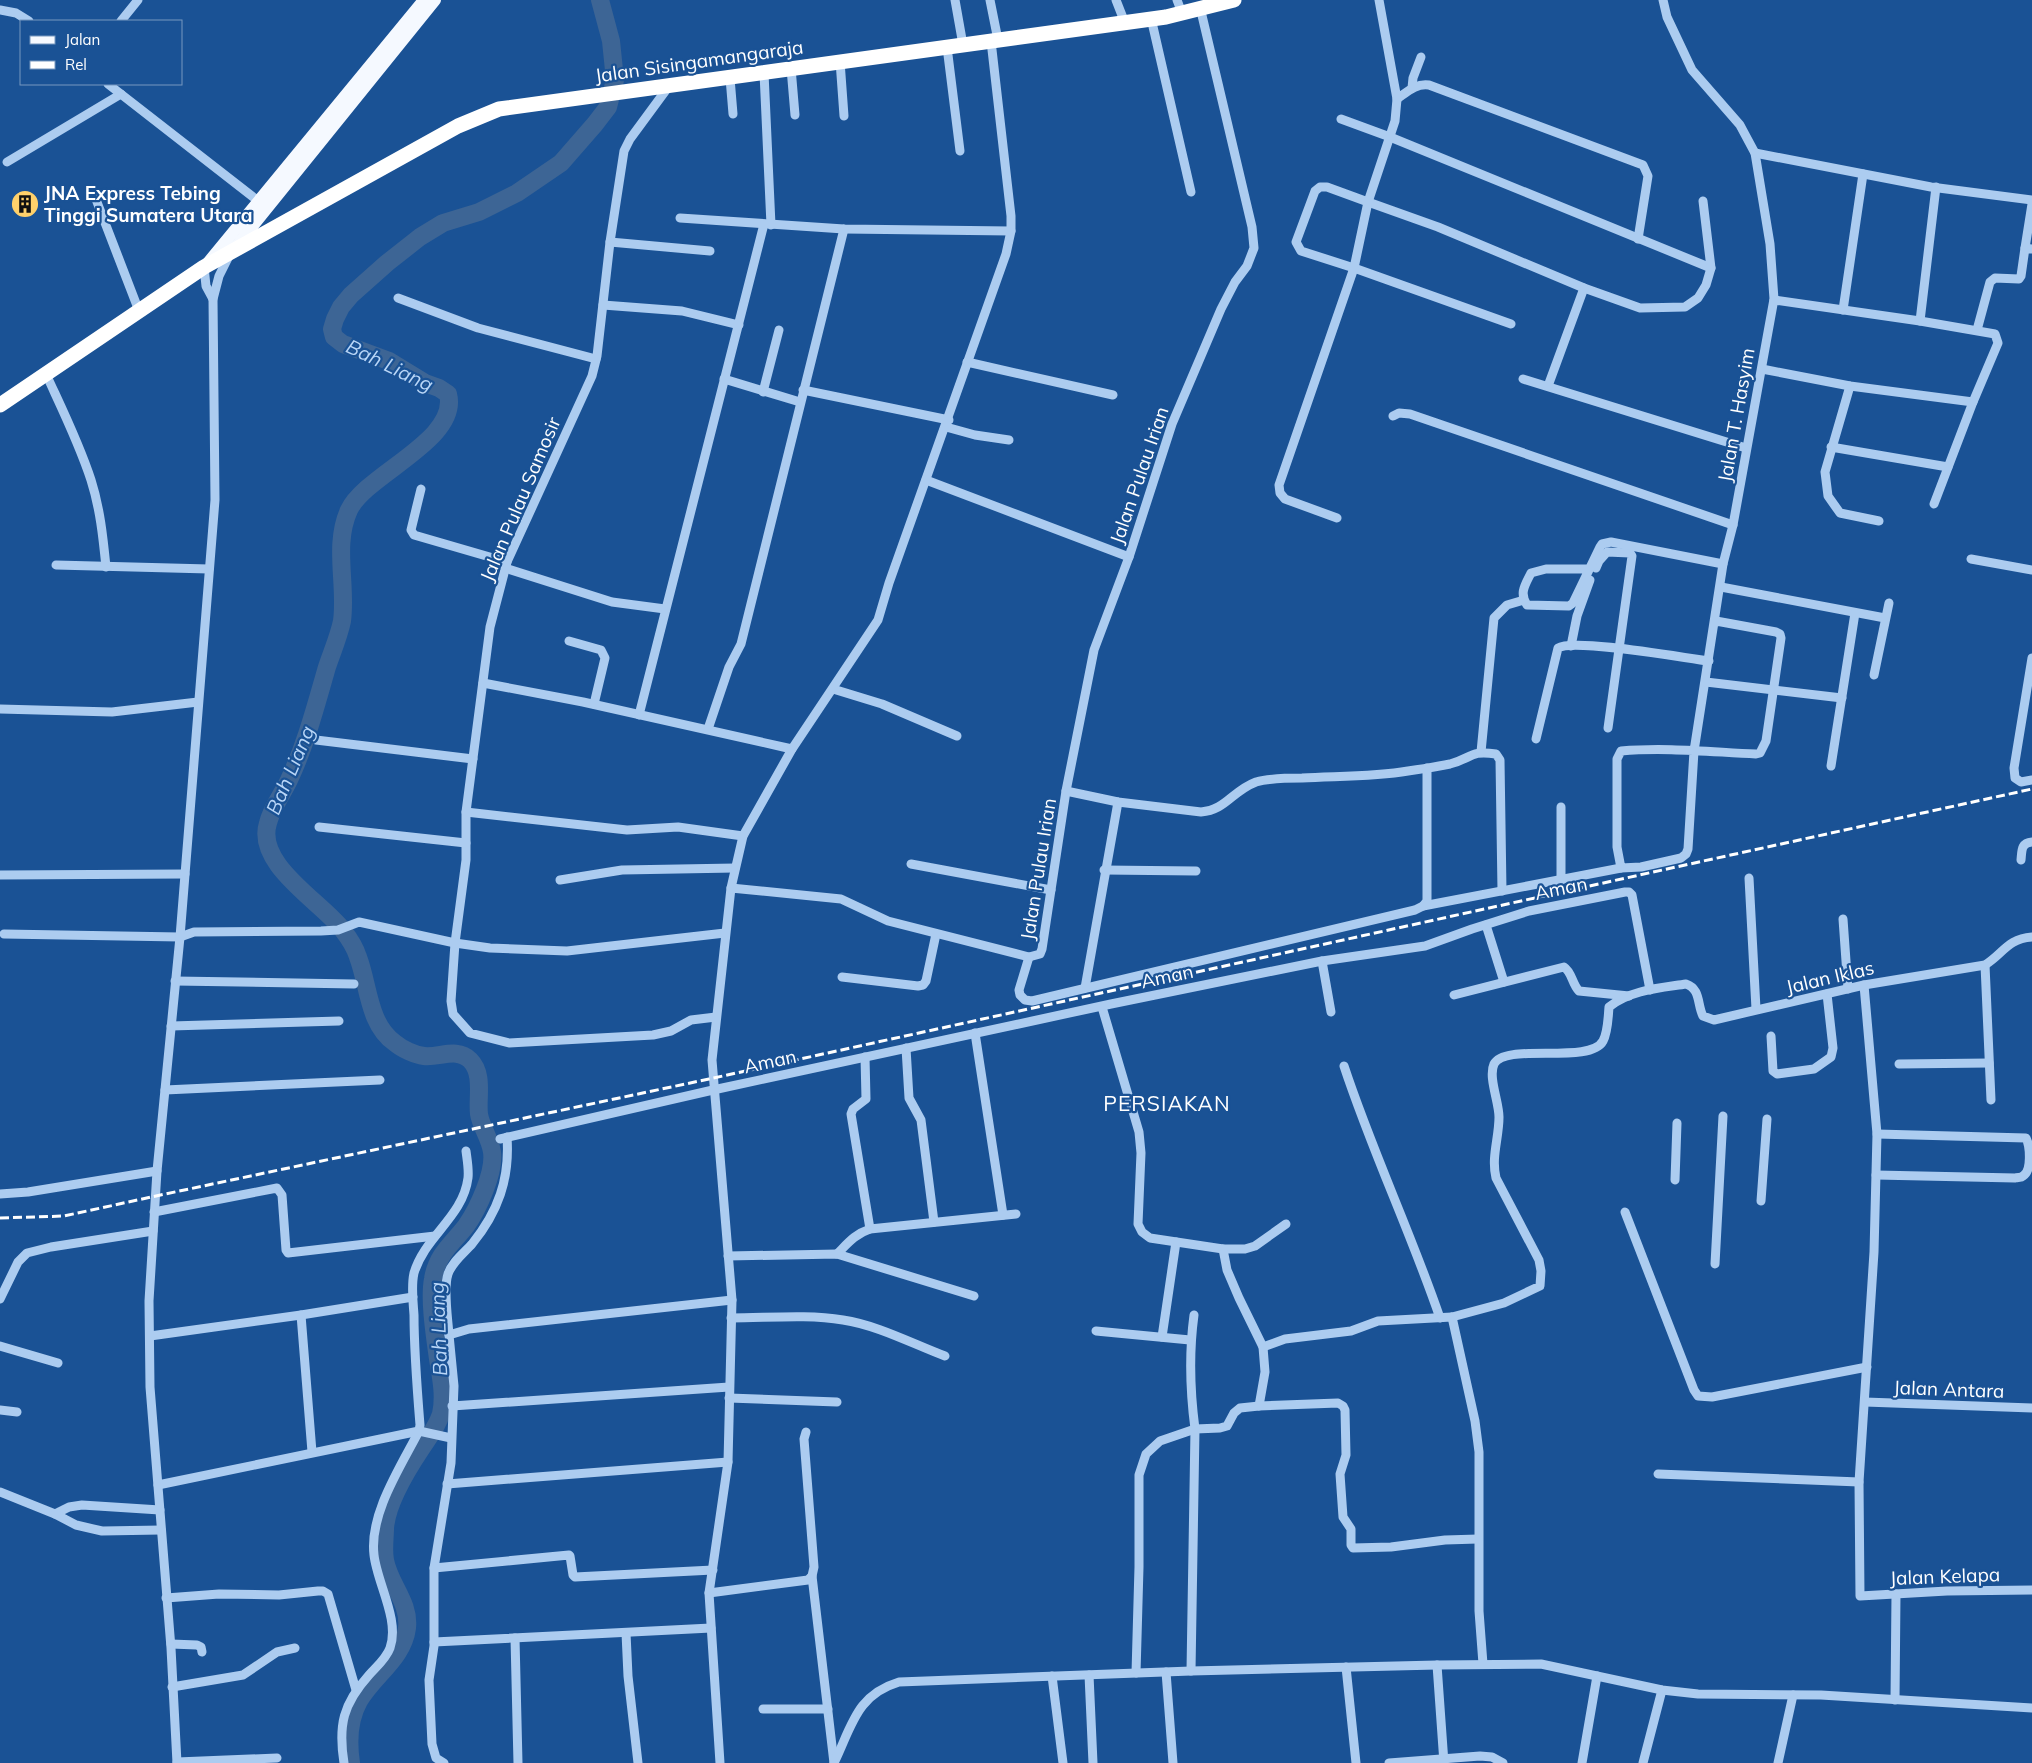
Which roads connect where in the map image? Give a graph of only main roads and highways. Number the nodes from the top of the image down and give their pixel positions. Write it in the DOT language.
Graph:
graph roads {
  1 [pos="424,0"];
  2 [pos="435,0"];
  3 [pos="1234,0"];
  4 [pos="1179,7"];
  5 [pos="262,204"];
  6 [pos="231,252"];
  7 [pos="204,268"];
  8 [pos="0,405"];
  1 -- 5 [label="main road"];
  2 -- 5 [label="main road"];
  3 -- 4 [label="highway, Jalan Sisingamangaraja"];
  4 -- 6 [label="highway, Jalan Sisingamangaraja"];
  5 -- 6 [label="main road"];
  5 -- 7 [label="main road"];
  6 -- 7 [label="highway, Jalan Sisingamangaraja"];
  7 -- 8 [label="highway, Jalan Sisingamangaraja"];
}
